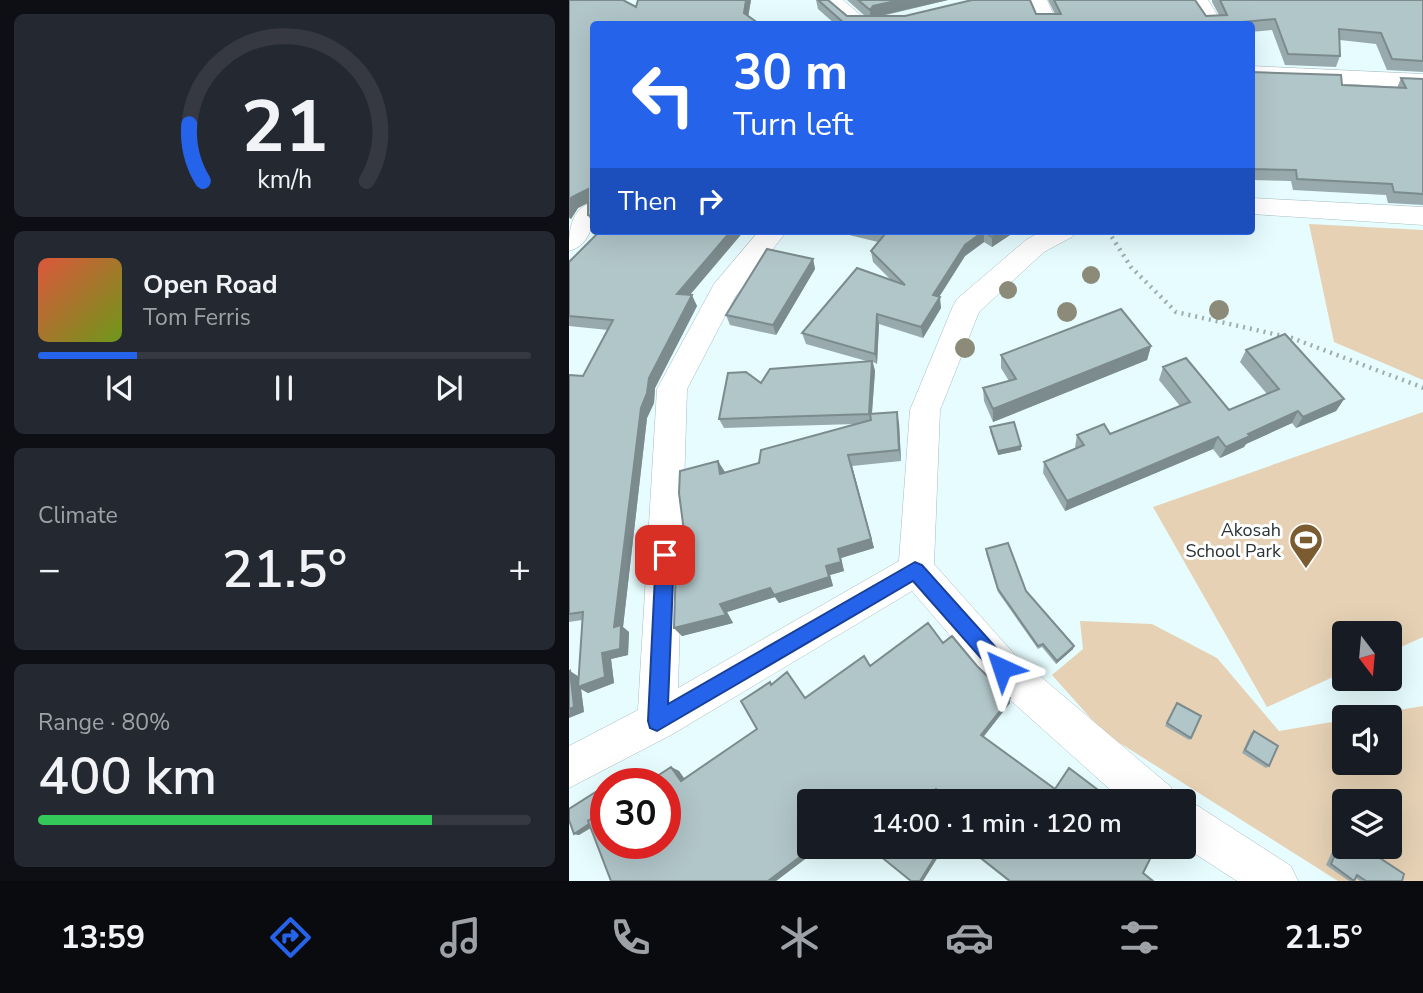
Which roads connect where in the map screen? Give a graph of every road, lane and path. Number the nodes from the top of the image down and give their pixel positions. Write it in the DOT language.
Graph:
graph roads {
  1 [pos="831,0"];
  2 [pos="1037,0"];
  3 [pos="1198,0"];
  4 [pos="857,21"];
  5 [pos="1047,21"];
  6 [pos="1211,21"];
  7 [pos="1255,72"];
  8 [pos="1423,82"];
  9 [pos="1255,205"];
  10 [pos="590,215"];
  11 [pos="1423,216"];
  12 [pos="771,235"];
  13 [pos="1056,235"];
  14 [pos="1111,235"];
  15 [pos="569,242"];
  16 [pos="1423,388"];
  17 [pos="915,570"];
  18 [pos="657,721"];
  19 [pos="569,768"];
  20 [pos="1141,789"];
  21 [pos="1196,829"];
  22 [pos="1276,881"];
  1 -- 4 [label="street"];
  2 -- 5 [label="street"];
  3 -- 6 [label="street"];
  7 -- 8 [label="street"];
  9 -- 11 [label="street"];
  10 -- 15 [label="street"];
  12 -- 18 [label="street"];
  13 -- 17 [label="street"];
  14 -- 16 [label="path"];
  17 -- 18 [label="street"];
  17 -- 20 [label="street"];
  18 -- 19 [label="street"];
  21 -- 22 [label="street"];
}
